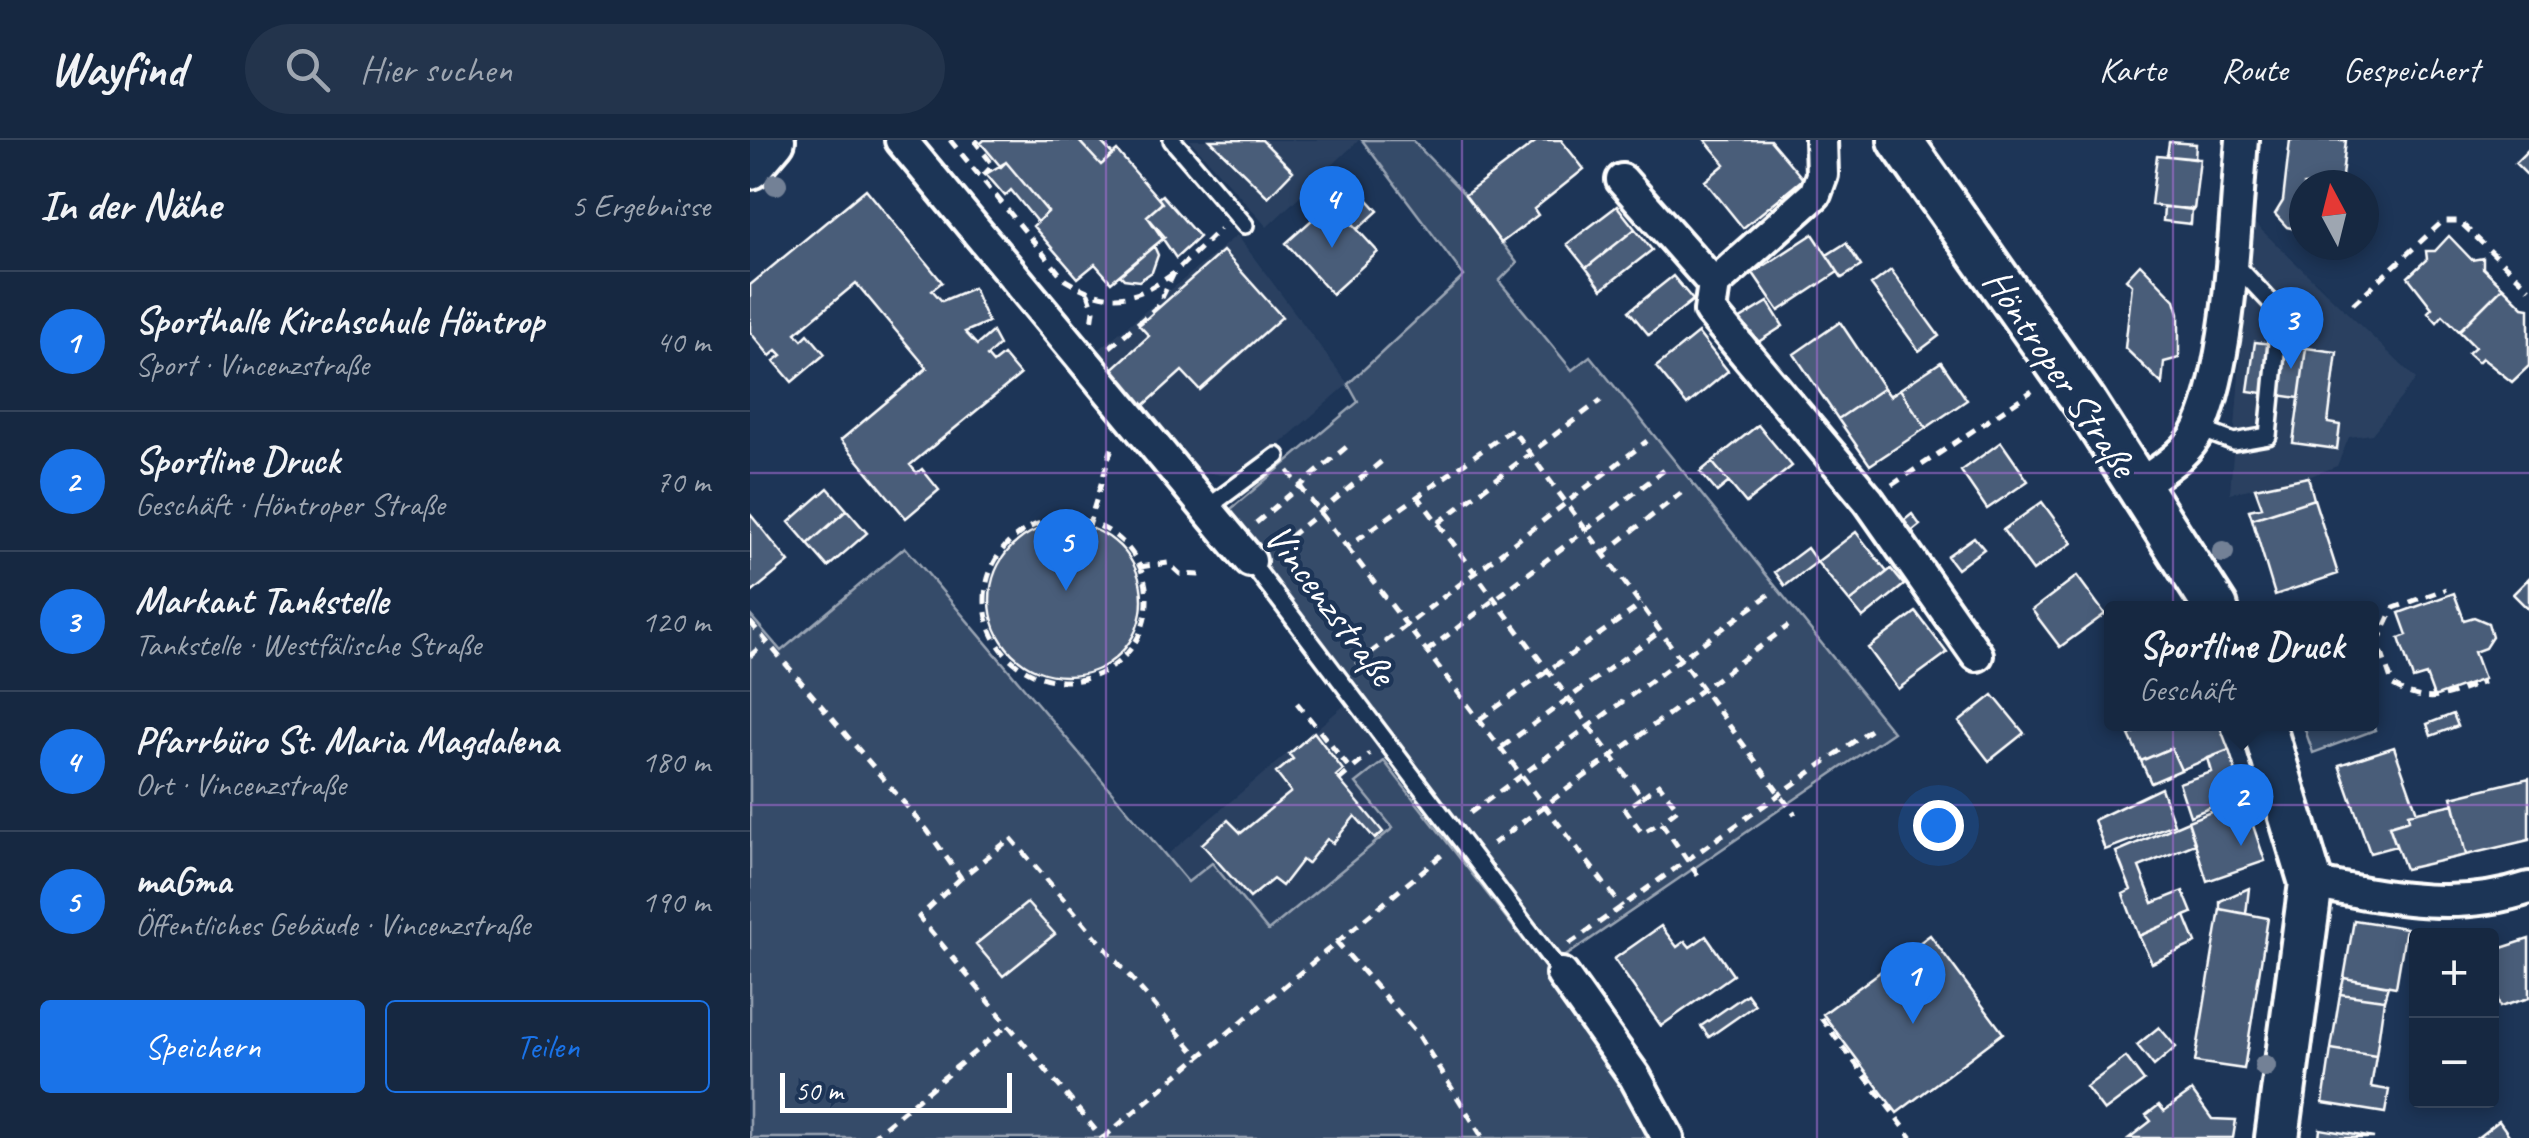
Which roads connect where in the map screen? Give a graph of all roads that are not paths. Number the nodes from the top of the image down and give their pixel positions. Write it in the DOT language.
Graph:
graph roads {
  1 [pos="773,140"];
  2 [pos="901,140"];
  3 [pos="1172,140"];
  4 [pos="1821,140"];
  5 [pos="1900,140"];
  6 [pos="2242,140"];
  7 [pos="750,167"];
  8 [pos="1622,180"];
  9 [pos="1241,220"];
  10 [pos="2230,258"];
  11 [pos="1714,284"];
  12 [pos="2200,429"];
  13 [pos="1277,456"];
  14 [pos="2139,485"];
  15 [pos="1206,508"];
  16 [pos="1254,550"];
  17 [pos="2212,601"];
  18 [pos="1977,655"];
  19 [pos="2265,731"];
  20 [pos="2311,884"];
  21 [pos="2529,888"];
  22 [pos="1563,962"];
  23 [pos="1668,1138"];
  24 [pos="2277,1138"];
  1 -- 7 [label="street"];
  2 -- 15 [label="street, Vincenzstraße"];
  3 -- 9 [label="lane"];
  4 -- 11 [label="street"];
  5 -- 14 [label="street, Höntroper Straße"];
  6 -- 10 [label="street"];
  8 -- 11 [label="street"];
  10 -- 12 [label="street"];
  10 -- 12 [label="lane"];
  11 -- 18 [label="street"];
  12 -- 14 [label="street"];
  13 -- 15 [label="lane"];
  14 -- 17 [label="street, Höntroper Straße"];
  15 -- 16 [label="street, Vincenzstraße"];
  16 -- 22 [label="lane, Vincenzstraße"];
  19 -- 20 [label="street"];
  20 -- 21 [label="street"];
  20 -- 24 [label="street"];
  22 -- 23 [label="street, Vincenzstraße"];
}
